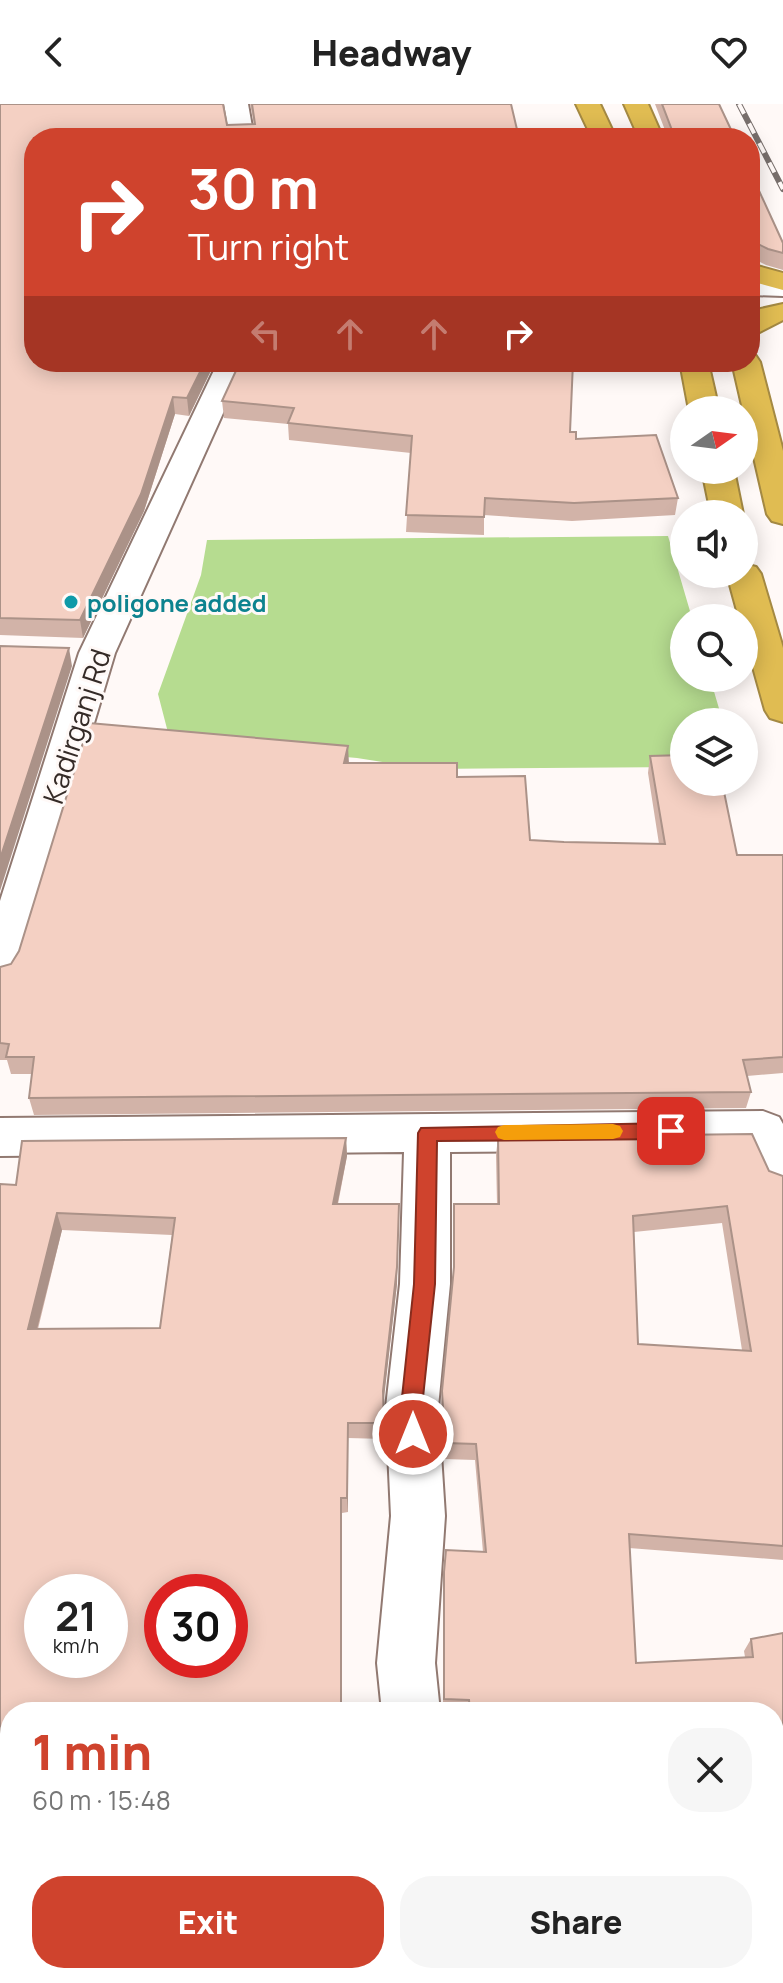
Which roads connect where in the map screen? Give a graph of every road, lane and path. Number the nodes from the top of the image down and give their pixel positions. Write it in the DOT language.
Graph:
graph roads {
  1 [pos="236,104"];
  2 [pos="588,104"];
  3 [pos="636,104"];
  4 [pos="240,128"];
  5 [pos="599,128"];
  6 [pos="647,128"];
  7 [pos="760,276"];
  8 [pos="783,285"];
  9 [pos="760,286"];
  10 [pos="760,308"];
  11 [pos="783,309"];
  12 [pos="760,321"];
  13 [pos="227,372"];
  14 [pos="696,372"];
  15 [pos="748,372"];
  16 [pos="701,396"];
  17 [pos="783,514"];
  18 [pos="748,588"];
  19 [pos="783,710"];
  20 [pos="0,967"];
  21 [pos="427,1133"];
  22 [pos="0,1137"];
  23 [pos="783,1173"];
  24 [pos="410,1702"];
  1 -- 4 [label="street"];
  2 -- 5 [label="highway"];
  3 -- 6 [label="highway"];
  7 -- 8 [label="highway"];
  8 -- 9 [label="street"];
  10 -- 11 [label="street"];
  11 -- 12 [label="highway"];
  13 -- 20 [label="street, Kadirganj Rd"];
  14 -- 16 [label="highway"];
  15 -- 17 [label="highway"];
  18 -- 19 [label="highway"];
  21 -- 22 [label="street"];
  21 -- 23 [label="street"];
  21 -- 24 [label="street"];
}
